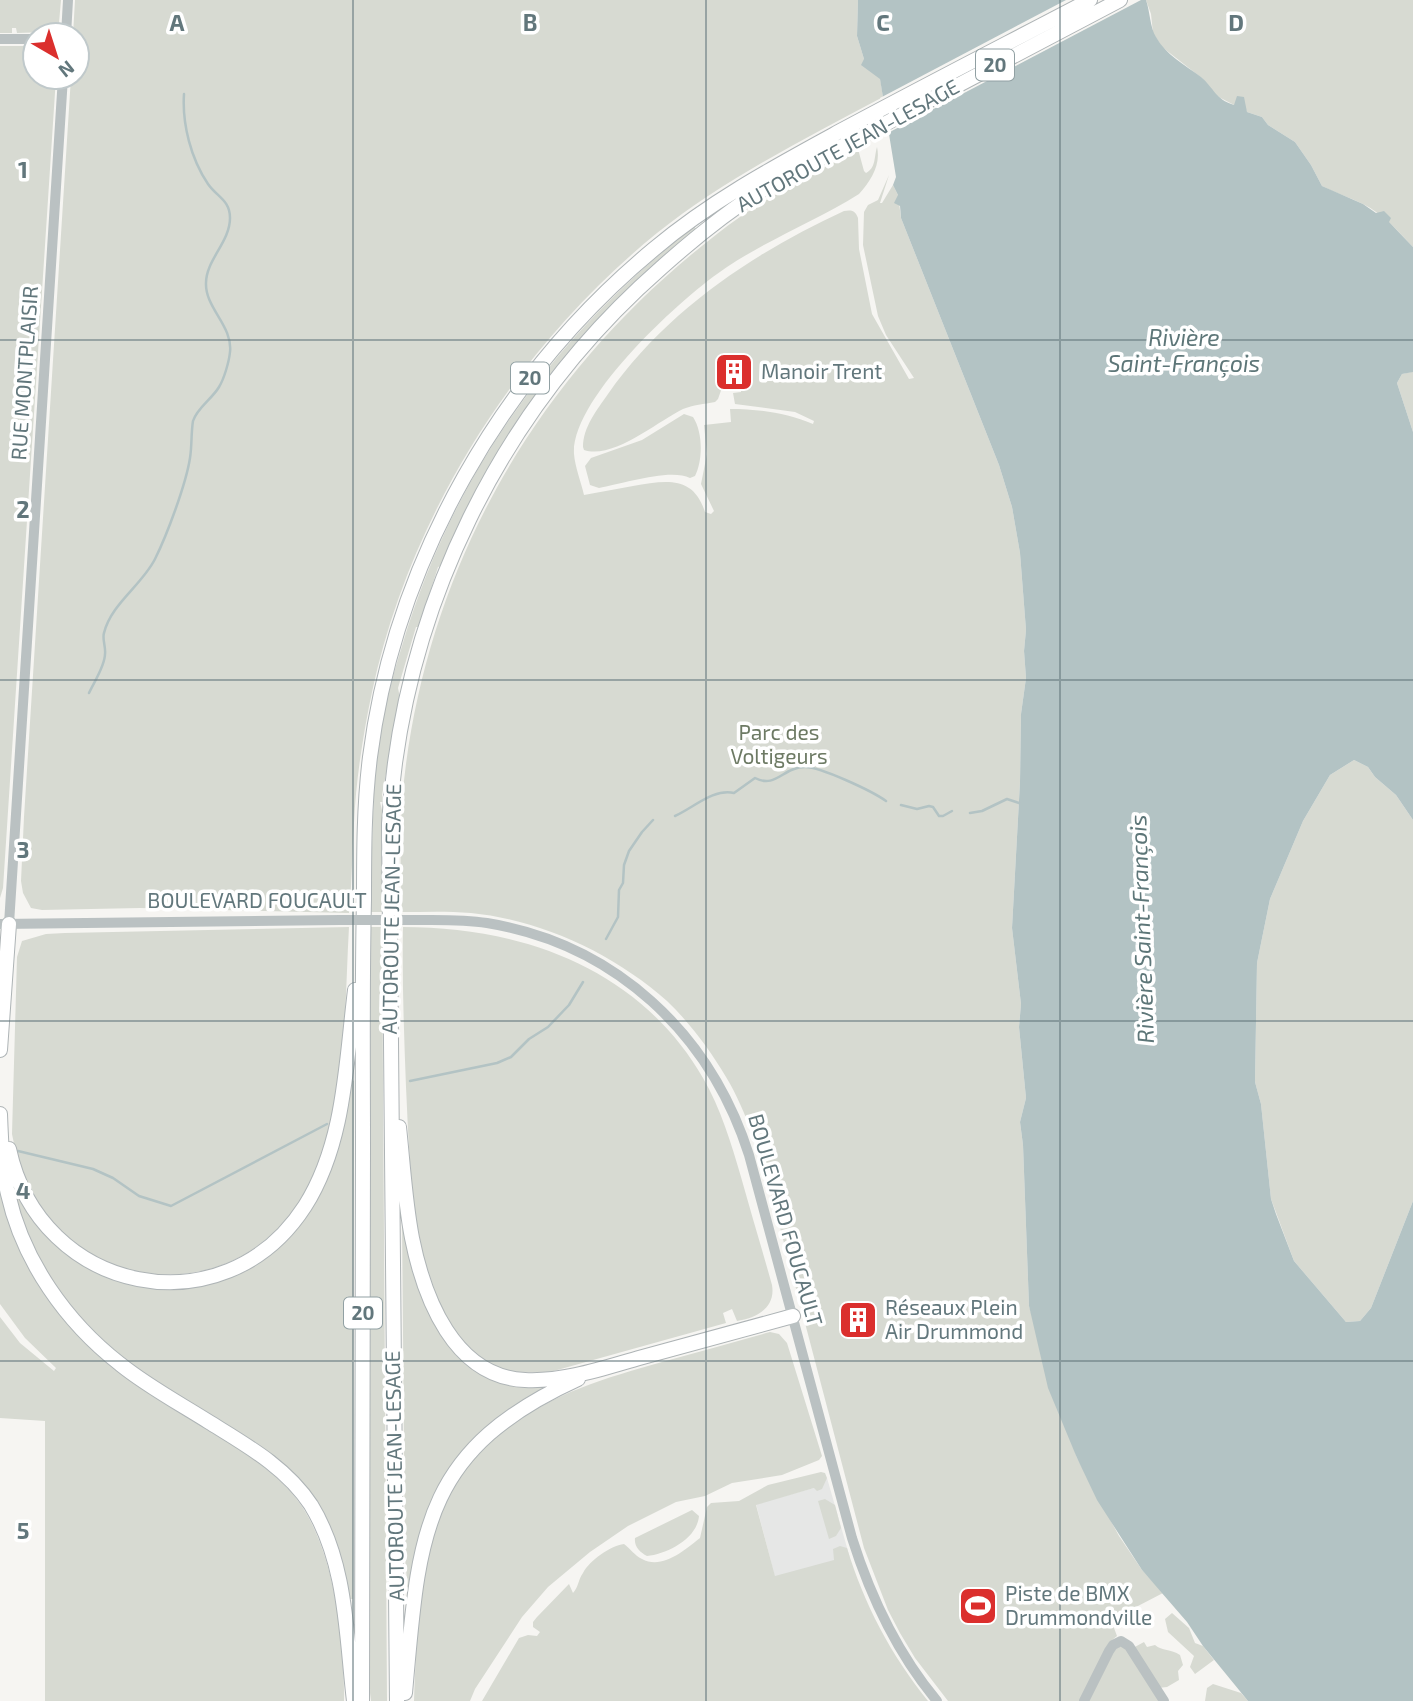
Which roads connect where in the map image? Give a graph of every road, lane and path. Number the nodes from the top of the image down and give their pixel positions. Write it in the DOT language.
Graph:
graph roads {
  1 [pos="68,0"];
  2 [pos="1090,0"];
  3 [pos="1121,0"];
  4 [pos="67,21"];
  5 [pos="0,39"];
  6 [pos="21,39"];
  7 [pos="62,91"];
  8 [pos="869,124"];
  9 [pos="4,924"];
  10 [pos="363,926"];
  11 [pos="390,1040"];
  12 [pos="0,1051"];
  13 [pos="0,1106"];
  14 [pos="0,1114"];
  15 [pos="793,1316"];
  16 [pos="599,1369"];
  17 [pos="354,1701"];
  18 [pos="362,1701"];
  19 [pos="397,1701"];
  20 [pos="404,1701"];
  21 [pos="937,1701"];
  22 [pos="1084,1701"];
  23 [pos="1164,1701"];
  1 -- 4 [label="street"];
  2 -- 8 [label="highway, AUTOROUTE JEAN-LESAGE / 20"];
  3 -- 8 [label="highway, AUTOROUTE JEAN-LESAGE / 20"];
  5 -- 6 [label="street"];
  7 -- 9 [label="street, RUE MONTPLAISIR"];
  8 -- 10 [label="highway, AUTOROUTE JEAN-LESAGE / 20"];
  8 -- 11 [label="highway, AUTOROUTE JEAN-LESAGE / 20"];
  9 -- 12 [label="highway"];
  9 -- 15 [label="street, BOULEVARD FOUCAULT, bridge"];
  10 -- 13 [label="highway"];
  10 -- 18 [label="highway, AUTOROUTE JEAN-LESAGE / 20"];
  11 -- 16 [label="highway"];
  11 -- 19 [label="highway, AUTOROUTE JEAN-LESAGE / 20"];
  14 -- 17 [label="highway"];
  15 -- 16 [label="highway"];
  15 -- 21 [label="street, BOULEVARD FOUCAULT"];
  16 -- 20 [label="highway"];
  22 -- 23 [label="street"];
}
